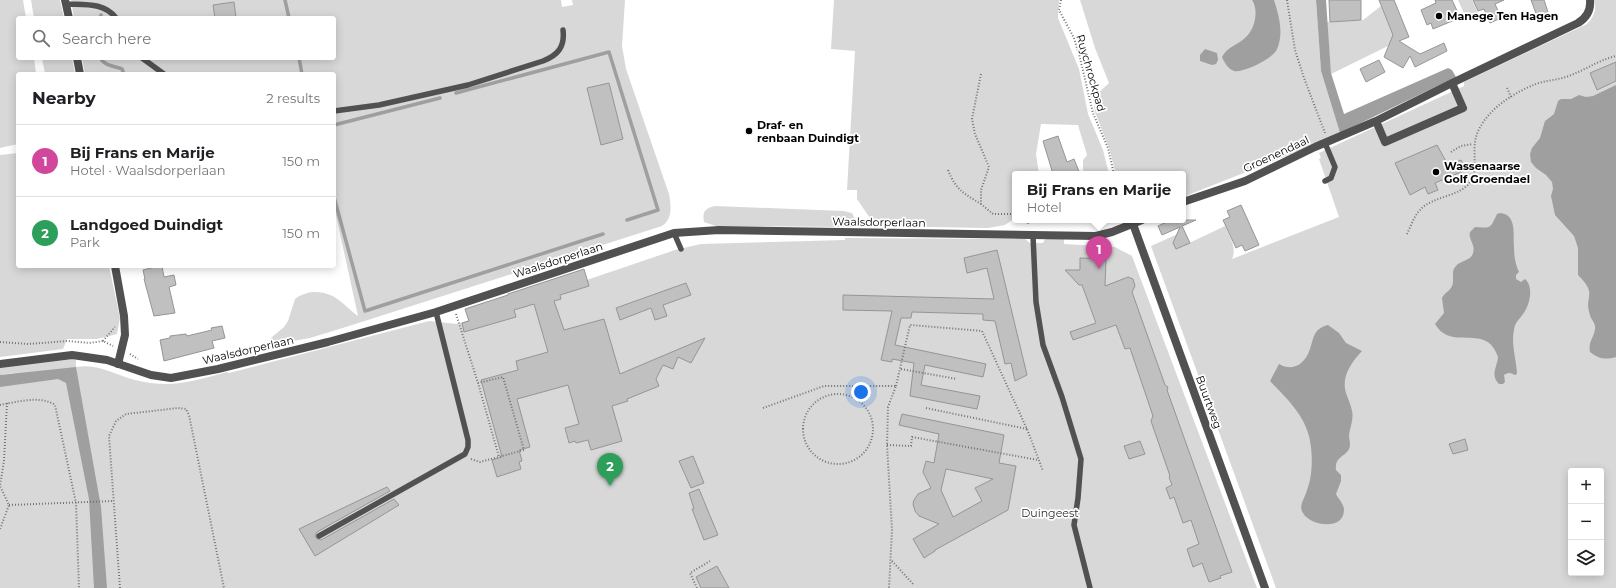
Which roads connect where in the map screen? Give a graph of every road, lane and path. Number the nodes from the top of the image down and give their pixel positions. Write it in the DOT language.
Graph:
graph roads {
  1 [pos="1061,0"];
  2 [pos="1287,0"];
  3 [pos="1590,0"];
  4 [pos="66,2"];
  5 [pos="69,16"];
  6 [pos="114,16"];
  7 [pos="563,30"];
  8 [pos="1616,56"];
  9 [pos="76,60"];
  10 [pos="145,60"];
  11 [pos="80,72"];
  12 [pos="161,72"];
  13 [pos="981,74"];
  14 [pos="1452,83"];
  15 [pos="1507,88"];
  16 [pos="1511,97"];
  17 [pos="336,111"];
  18 [pos="1376,121"];
  19 [pos="1327,142"];
  20 [pos="1473,144"];
  21 [pos="1451,152"];
  22 [pos="948,170"];
  23 [pos="1113,171"];
  24 [pos="1325,181"];
  25 [pos="1186,201"];
  26 [pos="981,204"];
  27 [pos="1012,214"];
  28 [pos="1133,224"];
  29 [pos="674,233"];
  30 [pos="1407,234"];
  31 [pos="1033,236"];
  32 [pos="681,249"];
  33 [pos="115,268"];
  34 [pos="454,306"];
  35 [pos="436,312"];
  36 [pos="0,342"];
  37 [pos="121,349"];
  38 [pos="0,364"];
  39 [pos="118,364"];
  40 [pos="901,369"];
  41 [pos="956,379"];
  42 [pos="478,383"];
  43 [pos="896,386"];
  44 [pos="834,394"];
  45 [pos="7,403"];
  46 [pos="0,404"];
  47 [pos="763,408"];
  48 [pos="926,408"];
  49 [pos="1027,429"];
  50 [pos="887,445"];
  51 [pos="465,454"];
  52 [pos="499,457"];
  53 [pos="1038,460"];
  54 [pos="1043,471"];
  55 [pos="113,501"];
  56 [pos="76,503"];
  57 [pos="9,506"];
  58 [pos="0,529"];
  59 [pos="319,536"];
  60 [pos="892,560"];
  61 [pos="710,561"];
  62 [pos="914,585"];
  63 [pos="79,588"];
  64 [pos="120,588"];
  65 [pos="224,588"];
  66 [pos="697,588"];
  67 [pos="889,588"];
  68 [pos="1090,588"];
  69 [pos="1265,588"];
  1 -- 23 [label="path, Ruychrockpad"];
  2 -- 19 [label="path"];
  3 -- 14 [label="street, Groenendaal"];
  4 -- 5 [label="street"];
  4 -- 6 [label="lane"];
  7 -- 17 [label="lane"];
  8 -- 16 [label="path"];
  9 -- 11 [label="street"];
  10 -- 12 [label="lane"];
  13 -- 26 [label="path"];
  14 -- 18 [label="street, Groenendaal"];
  14 -- 18 [label="street"];
  15 -- 16 [label="path"];
  16 -- 20 [label="path"];
  18 -- 19 [label="street, Groenendaal"];
  19 -- 24 [label="lane"];
  19 -- 25 [label="street, Groenendaal"];
  20 -- 21 [label="path"];
  20 -- 30 [label="path"];
  22 -- 26 [label="path"];
  26 -- 27 [label="path"];
  28 -- 31 [label="street, Waalsdorperlaan"];
  28 -- 69 [label="street, Buurtweg"];
  29 -- 31 [label="street, Waalsdorperlaan"];
  29 -- 32 [label="lane"];
  29 -- 34 [label="street, Waalsdorperlaan"];
  31 -- 68 [label="lane"];
  33 -- 37 [label="street"];
  34 -- 35 [label="street, Waalsdorperlaan"];
  34 -- 42 [label="path"];
  35 -- 39 [label="street, Waalsdorperlaan"];
  35 -- 51 [label="lane"];
  36 -- 37 [label="path"];
  37 -- 39 [label="street"];
  38 -- 39 [label="street, Waalsdorperlaan"];
  40 -- 41 [label="path"];
  40 -- 43 [label="path"];
  40 -- 49 [label="path"];
  42 -- 52 [label="path"];
  42 -- 52 [label="path"];
  43 -- 47 [label="path"];
  43 -- 50 [label="path"];
  44 -- 44 [label="path"];
  45 -- 46 [label="path"];
  45 -- 56 [label="path"];
  45 -- 57 [label="path"];
  48 -- 49 [label="path"];
  49 -- 53 [label="path"];
  50 -- 53 [label="path"];
  50 -- 60 [label="path"];
  51 -- 52 [label="path"];
  51 -- 59 [label="lane"];
  53 -- 54 [label="path"];
  55 -- 56 [label="path"];
  55 -- 64 [label="path"];
  55 -- 65 [label="path"];
  56 -- 57 [label="path"];
  56 -- 63 [label="path"];
  57 -- 58 [label="path"];
  60 -- 62 [label="path"];
  60 -- 67 [label="path"];
  61 -- 66 [label="path"];
}
